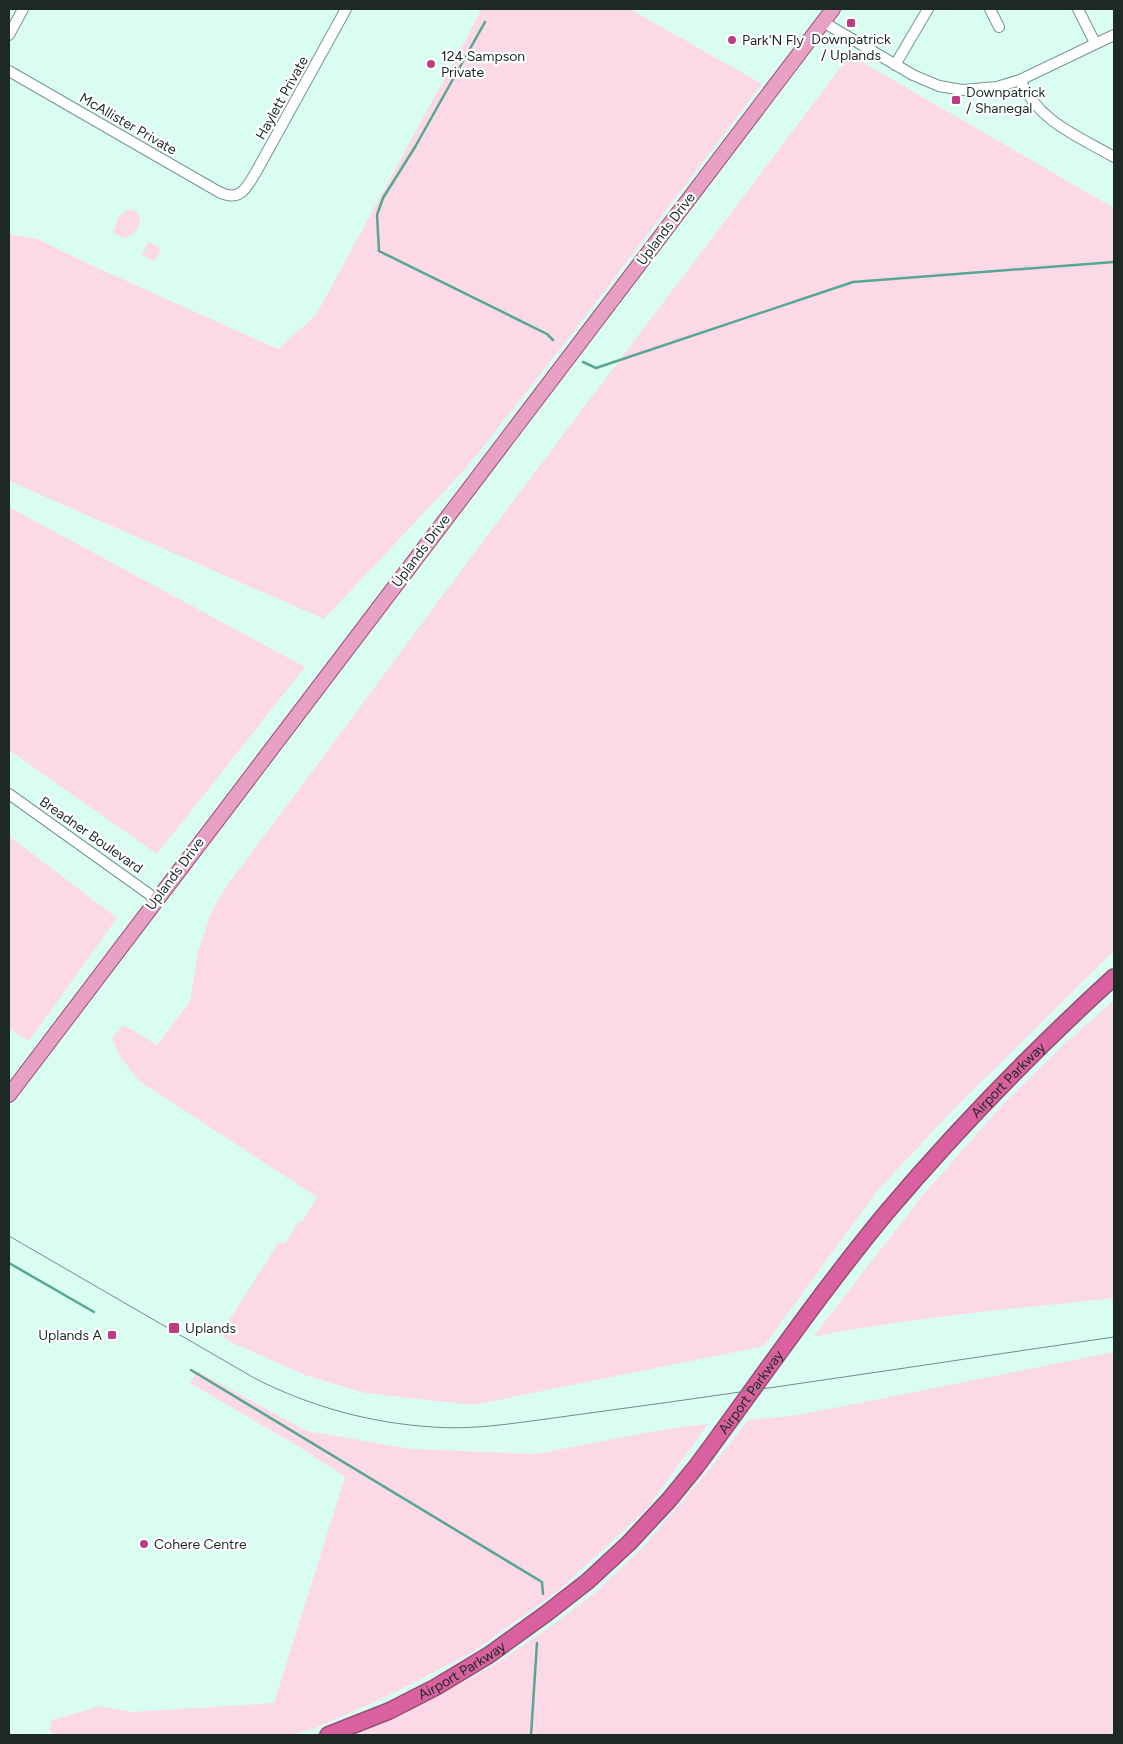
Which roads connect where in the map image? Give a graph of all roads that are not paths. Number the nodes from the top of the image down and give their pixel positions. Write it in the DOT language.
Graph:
graph roads {
  1 [pos="23,9"];
  2 [pos="346,9"];
  3 [pos="833,9"];
  4 [pos="928,9"];
  5 [pos="990,9"];
  6 [pos="1078,9"];
  7 [pos="12,22"];
  8 [pos="823,22"];
  9 [pos="999,27"];
  10 [pos="9,35"];
  11 [pos="1114,35"];
  12 [pos="1094,43"];
  13 [pos="895,65"];
  14 [pos="9,71"];
  15 [pos="1020,80"];
  16 [pos="1114,157"];
  17 [pos="236,196"];
  18 [pos="9,794"];
  19 [pos="156,898"];
  20 [pos="1114,977"];
  21 [pos="9,1094"];
  22 [pos="328,1735"];
  1 -- 7 [label="street"];
  2 -- 17 [label="street, Haylett Private"];
  3 -- 8 [label="main road, Uplands Drive"];
  4 -- 13 [label="street"];
  5 -- 9 [label="street"];
  6 -- 12 [label="street"];
  7 -- 10 [label="street"];
  8 -- 13 [label="street"];
  8 -- 19 [label="main road, Uplands Drive"];
  11 -- 12 [label="street"];
  12 -- 15 [label="street"];
  13 -- 15 [label="street"];
  14 -- 17 [label="street, McAllister Private"];
  15 -- 16 [label="street"];
  18 -- 19 [label="street, Breadner Boulevard"];
  19 -- 21 [label="main road, Uplands Drive"];
  20 -- 22 [label="highway, Airport Parkway"];
}
